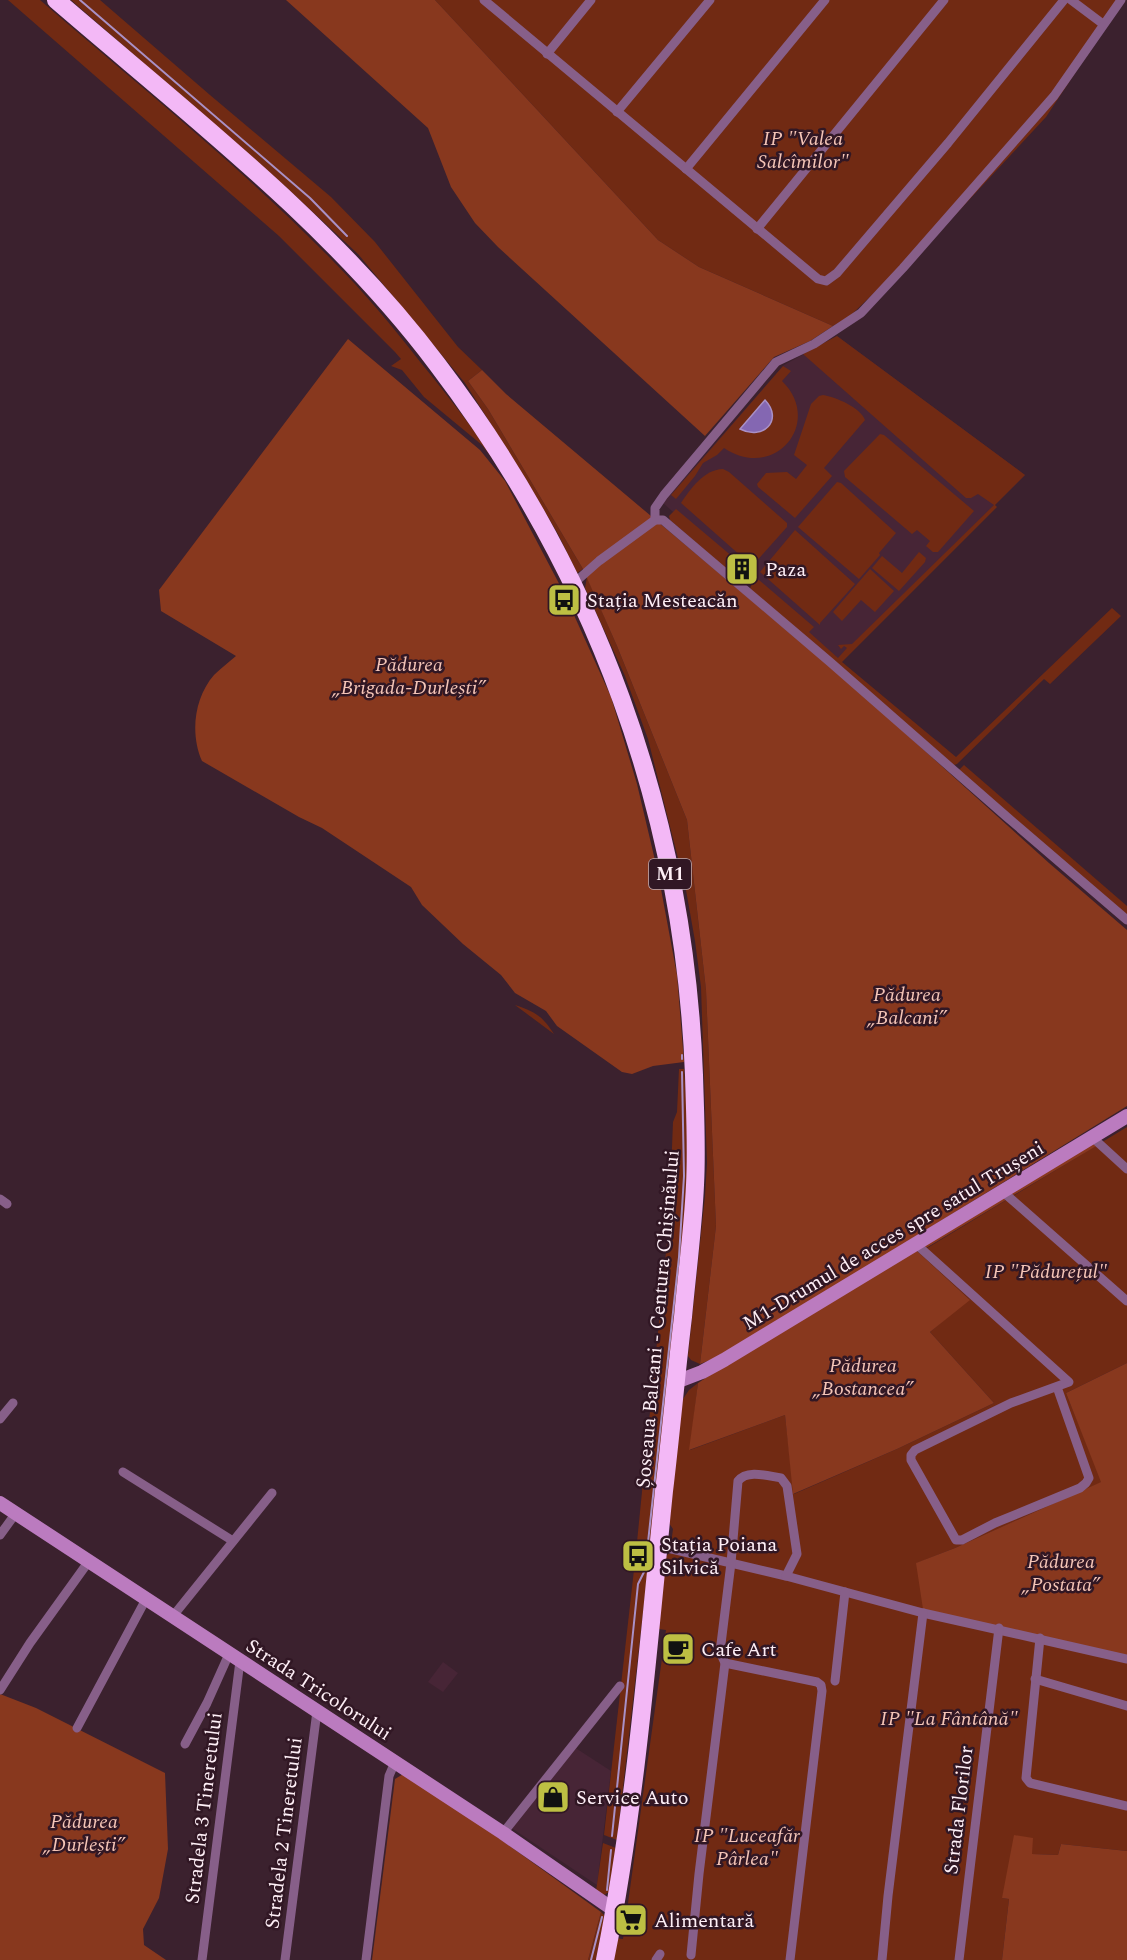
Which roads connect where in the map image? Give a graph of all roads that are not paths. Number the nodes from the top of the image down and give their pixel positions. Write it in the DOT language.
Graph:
graph roads {
  1 [pos="56,0"];
  2 [pos="484,0"];
  3 [pos="591,0"];
  4 [pos="710,0"];
  5 [pos="825,0"];
  6 [pos="944,0"];
  7 [pos="1064,0"];
  8 [pos="1071,0"];
  9 [pos="1121,0"];
  10 [pos="1103,24"];
  11 [pos="547,54"];
  12 [pos="617,112"];
  13 [pos="686,169"];
  14 [pos="757,229"];
  15 [pos="655,520"];
  16 [pos="573,584"];
  17 [pos="1127,920"];
  18 [pos="1127,1116"];
  19 [pos="1092,1137"];
  20 [pos="1127,1169"];
  21 [pos="1002,1191"];
  22 [pos="916,1244"];
  23 [pos="1127,1301"];
  24 [pos="676,1382"];
  25 [pos="1057,1387"];
  26 [pos="13,1403"];
  27 [pos="0,1419"];
  28 [pos="123,1472"];
  29 [pos="272,1493"];
  30 [pos="0,1503"];
  31 [pos="16,1513"];
  32 [pos="0,1535"];
  33 [pos="233,1541"];
  34 [pos="659,1546"];
  35 [pos="89,1561"];
  36 [pos="731,1563"];
  37 [pos="786,1576"];
  38 [pos="845,1593"];
  39 [pos="146,1599"];
  40 [pos="923,1613"];
  41 [pos="173,1616"];
  42 [pos="999,1628"];
  43 [pos="1040,1638"];
  44 [pos="235,1657"];
  45 [pos="1127,1659"];
  46 [pos="726,1663"];
  47 [pos="1035,1679"];
  48 [pos="835,1681"];
  49 [pos="620,1686"];
  50 [pos="0,1689"];
  51 [pos="1127,1706"];
  52 [pos="317,1711"];
  53 [pos="77,1728"];
  54 [pos="185,1744"];
  55 [pos="395,1762"];
  56 [pos="1127,1806"];
  57 [pos="503,1833"];
  58 [pos="614,1910"];
  59 [pos="691,1955"];
  60 [pos="202,1960"];
  61 [pos="285,1960"];
  62 [pos="366,1960"];
  63 [pos="605,1960"];
  64 [pos="789,1960"];
  65 [pos="882,1960"];
  66 [pos="959,1960"];
  1 -- 16 [label="highway, Șoseaua Balcani - Centura Chișinăului / M1"];
  2 -- 11 [label="street"];
  3 -- 11 [label="street"];
  4 -- 12 [label="street"];
  5 -- 13 [label="street"];
  6 -- 14 [label="street"];
  7 -- 14 [label="street"];
  8 -- 10 [label="street"];
  9 -- 10 [label="street"];
  10 -- 15 [label="street"];
  11 -- 12 [label="street"];
  12 -- 13 [label="street"];
  13 -- 14 [label="street"];
  15 -- 16 [label="street"];
  15 -- 17 [label="street"];
  16 -- 24 [label="highway, Șoseaua Balcani - Centura Chișinăului / M1"];
  18 -- 19 [label="street, M1-Drumul de acces spre satul Trușeni"];
  19 -- 20 [label="street"];
  19 -- 21 [label="street, M1-Drumul de acces spre satul Trușeni"];
  21 -- 22 [label="street, M1-Drumul de acces spre satul Trușeni"];
  21 -- 23 [label="street"];
  22 -- 24 [label="street, M1-Drumul de acces spre satul Trușeni"];
  22 -- 25 [label="street"];
  24 -- 34 [label="highway, Șoseaua Balcani - Centura Chișinăului / M1"];
  25 -- 25 [label="street"];
  26 -- 27 [label="street"];
  28 -- 33 [label="street"];
  29 -- 33 [label="street"];
  30 -- 31 [label="street, Strada Tricolorului"];
  31 -- 32 [label="street"];
  31 -- 35 [label="street, Strada Tricolorului"];
  33 -- 41 [label="street"];
  34 -- 36 [label="street"];
  34 -- 58 [label="highway, Șoseaua Balcani - Centura Chișinăului / M1"];
  35 -- 39 [label="street, Strada Tricolorului"];
  35 -- 50 [label="street"];
  36 -- 37 [label="street"];
  36 -- 37 [label="street"];
  36 -- 46 [label="street"];
  37 -- 38 [label="street"];
  38 -- 40 [label="street"];
  38 -- 48 [label="street"];
  39 -- 41 [label="street, Strada Tricolorului"];
  39 -- 53 [label="street"];
  40 -- 42 [label="street"];
  40 -- 65 [label="street"];
  41 -- 44 [label="street, Strada Tricolorului"];
  42 -- 43 [label="street"];
  42 -- 66 [label="street, Strada Florilor"];
  43 -- 45 [label="street"];
  43 -- 47 [label="street"];
  44 -- 52 [label="street, Strada Tricolorului"];
  44 -- 54 [label="street, Stradela 3 Tineretului"];
  44 -- 60 [label="street, Stradela 3 Tineretului"];
  46 -- 59 [label="street"];
  46 -- 64 [label="street"];
  47 -- 51 [label="street"];
  47 -- 56 [label="street"];
  49 -- 57 [label="street"];
  52 -- 55 [label="street, Strada Tricolorului"];
  52 -- 61 [label="street, Stradela 2 Tineretului"];
  55 -- 57 [label="street, Strada Tricolorului"];
  55 -- 62 [label="street"];
  57 -- 58 [label="street, Strada Tricolorului"];
  58 -- 63 [label="highway, Șoseaua Balcani - Centura Chișinăului / M1"];
}
